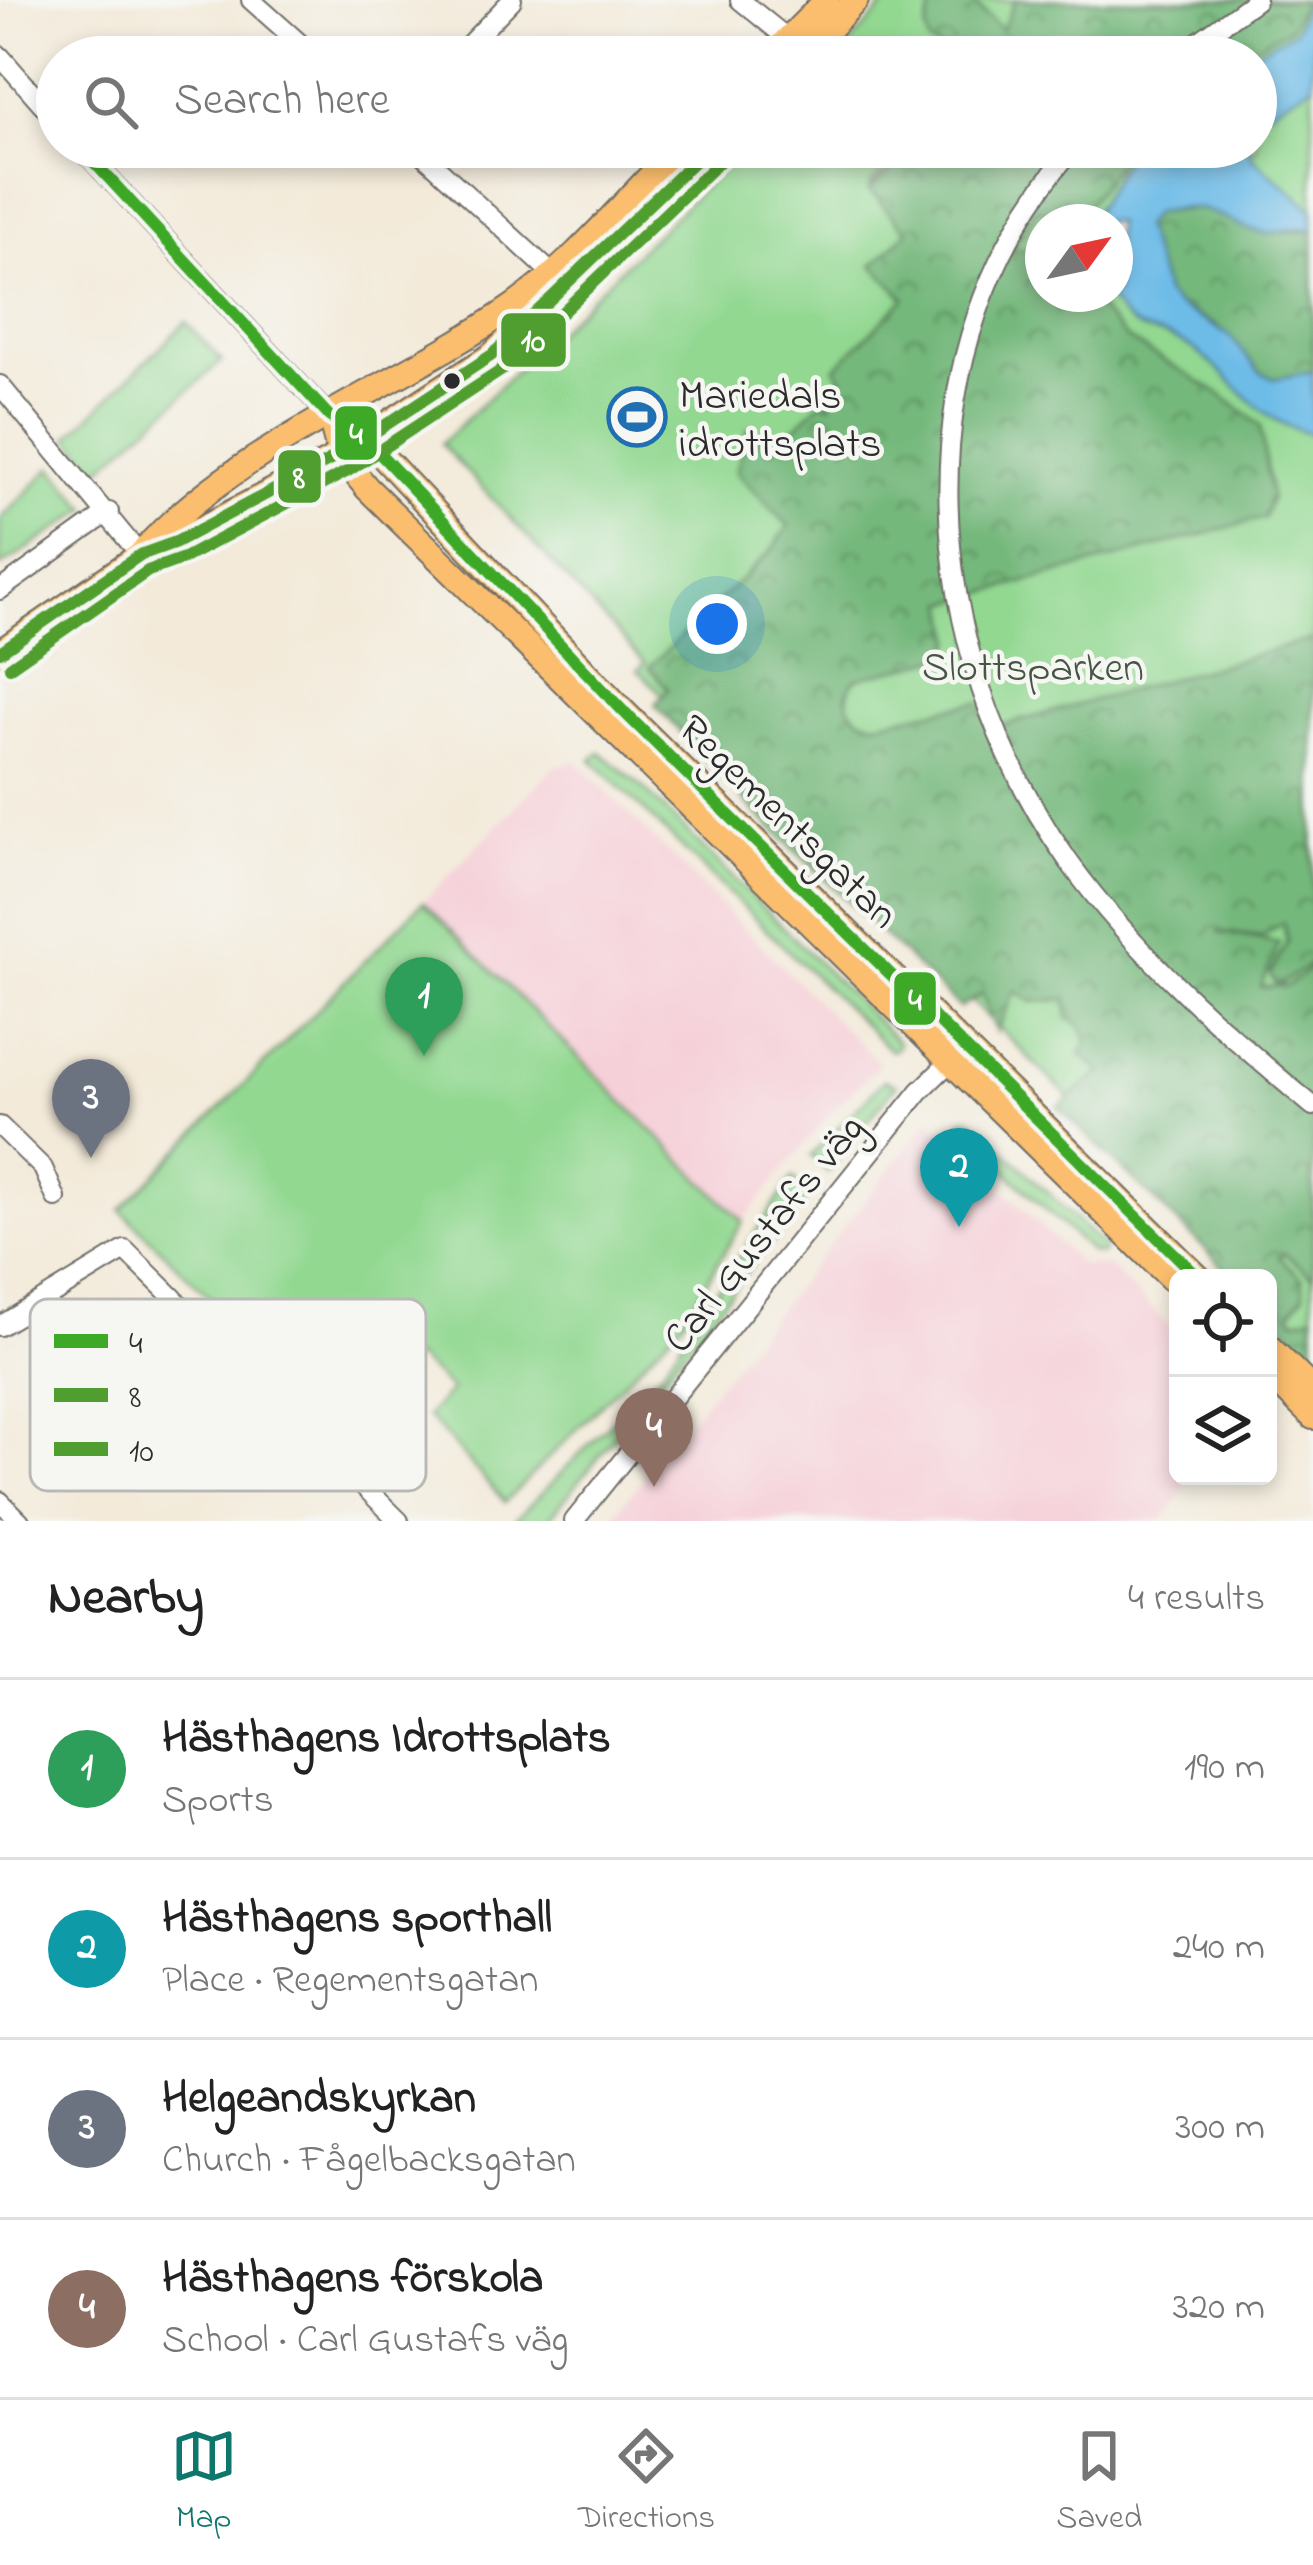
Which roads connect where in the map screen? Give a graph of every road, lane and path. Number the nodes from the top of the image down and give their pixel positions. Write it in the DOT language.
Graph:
graph roads {
  1 [pos="250,0"];
  2 [pos="512,0"];
  3 [pos="740,0"];
  4 [pos="826,0"];
  5 [pos="856,0"];
  6 [pos="1256,0"];
  7 [pos="290,36"];
  8 [pos="478,36"];
  9 [pos="773,36"];
  10 [pos="798,36"];
  11 [pos="807,36"];
  12 [pos="1206,36"];
  13 [pos="0,56"];
  14 [pos="36,97"];
  15 [pos="99,168"];
  16 [pos="438,168"];
  17 [pos="660,168"];
  18 [pos="686,168"];
  19 [pos="1058,168"];
  20 [pos="559,280"];
  21 [pos="0,385"];
  22 [pos="330,417"];
  23 [pos="366,439"];
  24 [pos="340,455"];
  25 [pos="109,512"];
  26 [pos="140,556"];
  27 [pos="0,590"];
  28 [pos="0,652"];
  29 [pos="957,1055"];
  30 [pos="1313,1106"];
  31 [pos="0,1126"];
  32 [pos="56,1198"];
  33 [pos="1189,1269"];
  34 [pos="1169,1276"];
  35 [pos="44,1299"];
  36 [pos="175,1299"];
  37 [pos="30,1308"];
  38 [pos="0,1326"];
  39 [pos="1277,1355"];
  40 [pos="1272,1377"];
  41 [pos="1313,1390"];
  42 [pos="1313,1418"];
  43 [pos="369,1491"];
  44 [pos="0,1501"];
  45 [pos="20,1521"];
  46 [pos="399,1521"];
  47 [pos="574,1521"];
  1 -- 7 [label="street"];
  2 -- 8 [label="street"];
  3 -- 9 [label="street"];
  4 -- 10 [label="main road"];
  5 -- 11 [label="main road"];
  6 -- 12 [label="street"];
  13 -- 14 [label="street"];
  15 -- 22 [label="street, Regementsgatan"];
  16 -- 20 [label="street"];
  17 -- 20 [label="main road"];
  18 -- 20 [label="main road"];
  19 -- 30 [label="street"];
  20 -- 22 [label="main road"];
  20 -- 23 [label="main road"];
  21 -- 25 [label="street"];
  22 -- 23 [label="main road, Regementsgatan"];
  22 -- 24 [label="main road, Regementsgatan"];
  22 -- 26 [label="main road"];
  23 -- 24 [label="main road"];
  23 -- 29 [label="main road, Regementsgatan"];
  24 -- 26 [label="main road"];
  24 -- 29 [label="main road, Regementsgatan"];
  25 -- 26 [label="street"];
  25 -- 27 [label="street"];
  26 -- 28 [label="main road"];
  29 -- 33 [label="main road, Regementsgatan"];
  29 -- 34 [label="main road, Regementsgatan"];
  29 -- 47 [label="street, Carl Gustafs väg"];
  31 -- 32 [label="street"];
  35 -- 36 [label="street"];
  37 -- 38 [label="street"];
  39 -- 41 [label="main road"];
  40 -- 42 [label="main road"];
  43 -- 46 [label="street"];
  44 -- 45 [label="street"];
}
